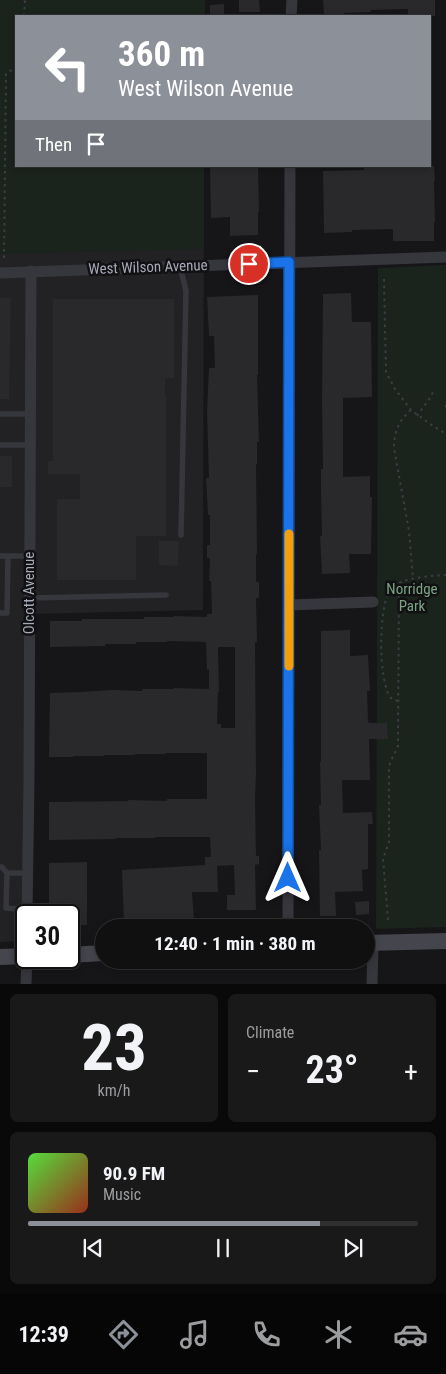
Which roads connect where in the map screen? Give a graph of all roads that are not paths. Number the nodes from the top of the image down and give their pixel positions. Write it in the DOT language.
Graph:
graph roads {
  1 [pos="292,0"];
  2 [pos="292,15"];
  3 [pos="290,167"];
  4 [pos="446,257"];
  5 [pos="289,262"];
  6 [pos="180,266"];
  7 [pos="31,271"];
  8 [pos="0,272"];
  9 [pos="0,414"];
  10 [pos="30,414"];
  11 [pos="0,445"];
  12 [pos="30,445"];
  13 [pos="181,535"];
  14 [pos="0,556"];
  15 [pos="8,556"];
  16 [pos="30,556"];
  17 [pos="166,595"];
  18 [pos="29,598"];
  19 [pos="373,602"];
  20 [pos="289,605"];
  21 [pos="0,612"];
  22 [pos="0,867"];
  23 [pos="7,873"];
  24 [pos="28,873"];
  25 [pos="3,900"];
  26 [pos="27,904"];
  27 [pos="15,910"];
  28 [pos="288,919"];
  29 [pos="446,941"];
  30 [pos="375,943"];
  31 [pos="80,954"];
  32 [pos="95,954"];
  33 [pos="0,957"];
  34 [pos="15,957"];
  35 [pos="26,969"];
  36 [pos="371,969"];
  37 [pos="26,984"];
  38 [pos="372,984"];
  1 -- 2 [label="street"];
  3 -- 5 [label="street"];
  4 -- 5 [label="street, West Wilson Avenue"];
  5 -- 6 [label="street, West Wilson Avenue"];
  5 -- 20 [label="street"];
  6 -- 7 [label="street, West Wilson Avenue"];
  6 -- 13 [label="lane"];
  7 -- 8 [label="street, West Wilson Avenue"];
  7 -- 10 [label="street, Olcott Avenue"];
  9 -- 10 [label="lane"];
  10 -- 12 [label="street, Olcott Avenue"];
  11 -- 12 [label="lane"];
  12 -- 16 [label="street, Olcott Avenue"];
  14 -- 15 [label="lane"];
  15 -- 16 [label="lane"];
  15 -- 21 [label="lane"];
  16 -- 18 [label="street, Olcott Avenue"];
  17 -- 18 [label="lane"];
  18 -- 24 [label="street, Olcott Avenue"];
  19 -- 20 [label="street"];
  20 -- 28 [label="street"];
  22 -- 23 [label="lane"];
  23 -- 24 [label="lane"];
  23 -- 25 [label="lane"];
  24 -- 26 [label="street, Olcott Avenue"];
  25 -- 27 [label="lane"];
  29 -- 30 [label="main road"];
  31 -- 32 [label="main road"];
  33 -- 34 [label="main road"];
  35 -- 37 [label="street"];
  36 -- 38 [label="street"];
}
